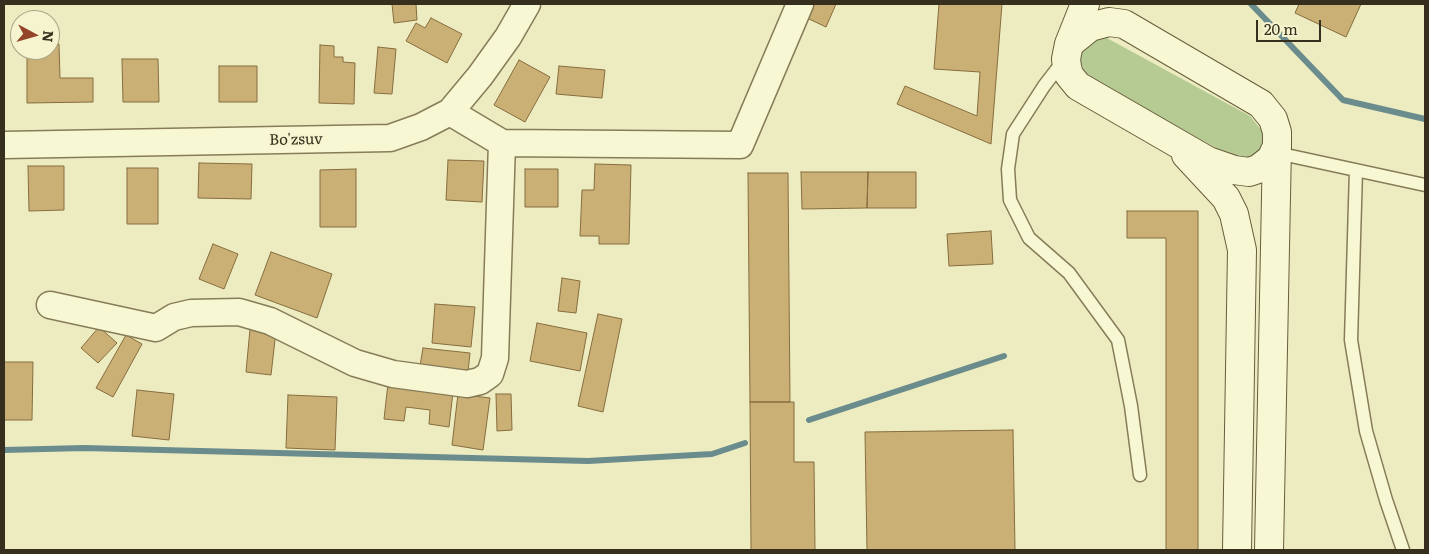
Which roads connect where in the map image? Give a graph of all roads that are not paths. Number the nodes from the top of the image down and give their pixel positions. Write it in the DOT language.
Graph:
graph roads {
  1 [pos="527,4"];
  2 [pos="800,4"];
  3 [pos="1085,4"];
  4 [pos="1118,14"];
  5 [pos="1068,51"];
  6 [pos="450,112"];
  7 [pos="502,143"];
  8 [pos="1175,143"];
  9 [pos="4,145"];
  10 [pos="1277,150"];
  11 [pos="1356,170"];
  12 [pos="1425,186"];
  13 [pos="50,305"];
  14 [pos="1140,474"];
  15 [pos="1237,550"];
  16 [pos="1269,550"];
  17 [pos="1403,550"];
  1 -- 6 [label="street, Bo'zsuv"];
  2 -- 7 [label="street"];
  3 -- 5 [label="main road"];
  4 -- 5 [label="main road"];
  4 -- 10 [label="main road"];
  5 -- 8 [label="main road"];
  5 -- 14 [label="lane"];
  6 -- 7 [label="street"];
  6 -- 9 [label="street, Bo'zsuv"];
  7 -- 13 [label="street"];
  8 -- 10 [label="main road"];
  8 -- 15 [label="main road"];
  10 -- 11 [label="lane"];
  10 -- 16 [label="main road"];
  11 -- 12 [label="lane"];
  11 -- 17 [label="lane"];
}
